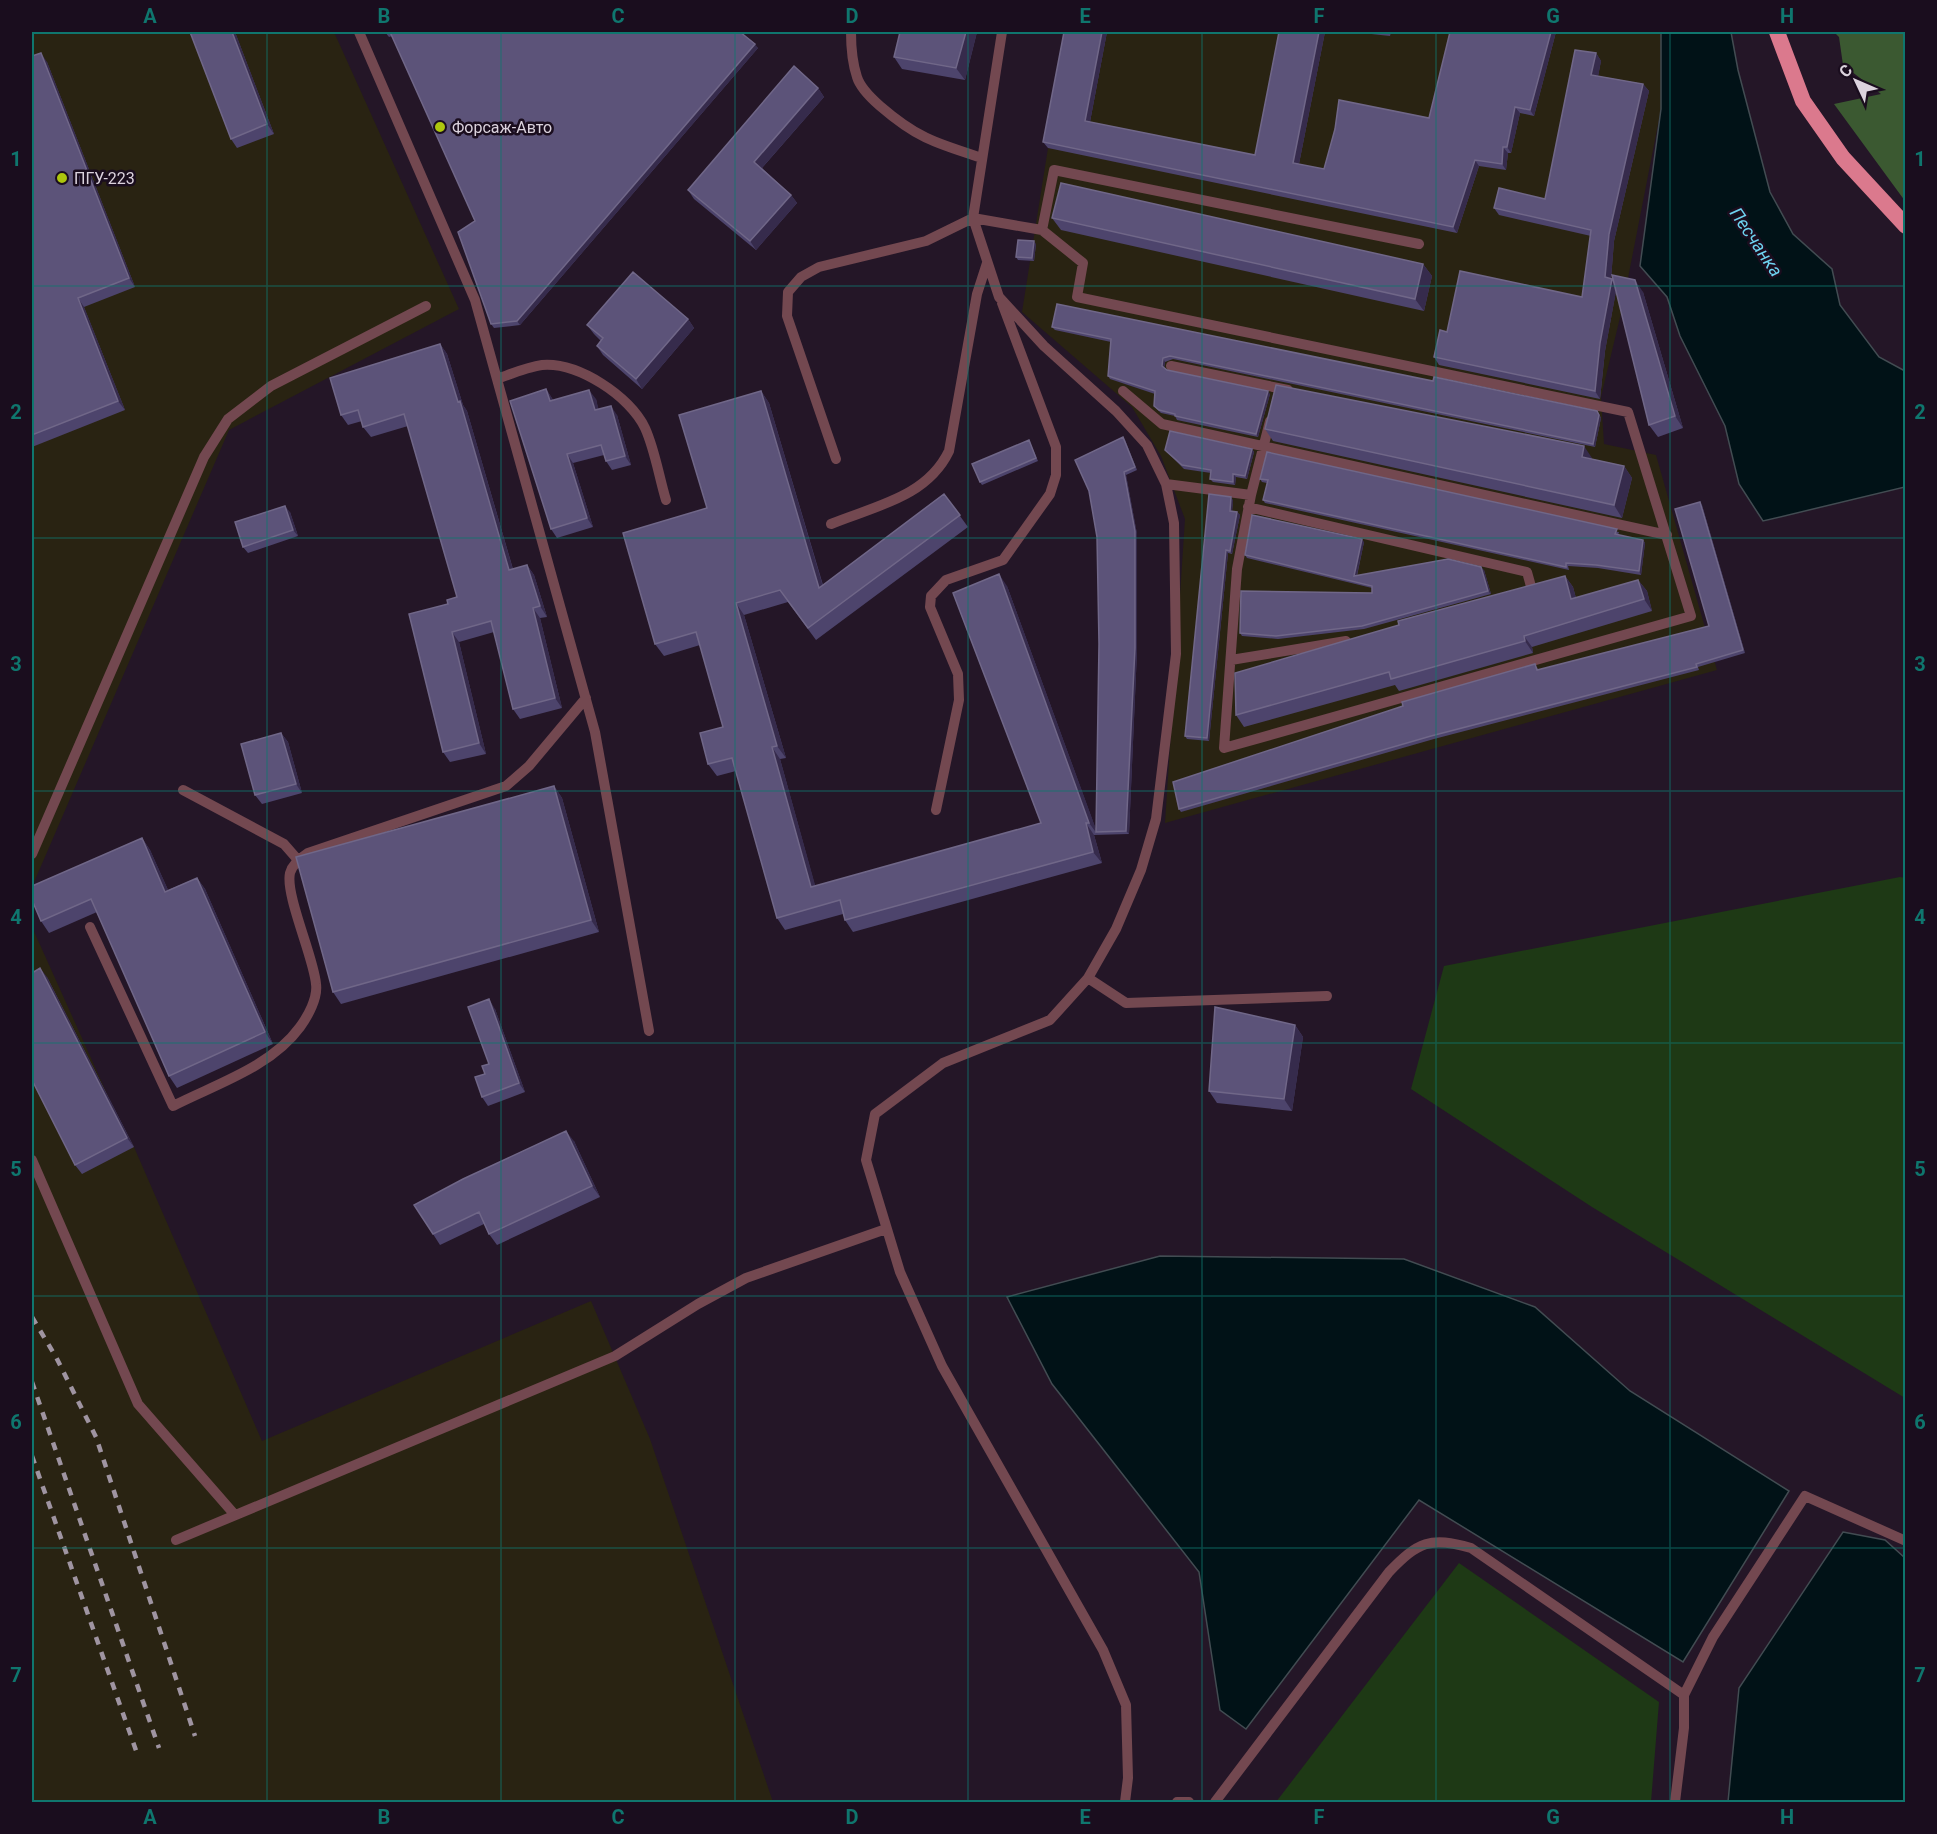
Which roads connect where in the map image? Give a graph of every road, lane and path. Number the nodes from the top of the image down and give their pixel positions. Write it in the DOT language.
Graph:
graph roads {
  1 [pos="358,32"];
  2 [pos="851,32"];
  3 [pos="1002,32"];
  4 [pos="1777,32"];
  5 [pos="982,158"];
  6 [pos="973,218"];
  7 [pos="1905,226"];
  8 [pos="1042,230"];
  9 [pos="1419,244"];
  10 [pos="987,263"];
  11 [pos="999,297"];
  12 [pos="426,306"];
  13 [pos="1171,366"];
  14 [pos="497,379"];
  15 [pos="1279,388"];
  16 [pos="1123,391"];
  17 [pos="1302,393"];
  18 [pos="1276,400"];
  19 [pos="1273,411"];
  20 [pos="1264,446"];
  21 [pos="836,459"];
  22 [pos="1166,484"];
  23 [pos="1251,495"];
  24 [pos="666,500"];
  25 [pos="1248,507"];
  26 [pos="831,524"];
  27 [pos="1667,535"];
  28 [pos="1509,596"];
  29 [pos="1360,638"];
  30 [pos="1230,660"];
  31 [pos="586,698"];
  32 [pos="183,790"];
  33 [pos="936,810"];
  34 [pos="32,854"];
  35 [pos="298,860"];
  36 [pos="90,927"];
  37 [pos="1088,978"];
  38 [pos="1327,996"];
  39 [pos="650,1031"];
  40 [pos="32,1160"];
  41 [pos="886,1229"];
  42 [pos="235,1515"];
  43 [pos="176,1540"];
  44 [pos="1905,1541"];
  45 [pos="1684,1695"];
  46 [pos="1125,1803"];
  47 [pos="1177,1803"];
  48 [pos="1189,1803"];
  49 [pos="1215,1803"];
  50 [pos="1675,1803"];
  1 -- 14 [label="lane"];
  2 -- 5 [label="lane"];
  3 -- 5 [label="lane"];
  4 -- 7 [label="highway"];
  5 -- 6 [label="lane"];
  6 -- 8 [label="lane"];
  6 -- 10 [label="lane"];
  6 -- 21 [label="lane"];
  8 -- 9 [label="lane"];
  8 -- 27 [label="lane"];
  10 -- 11 [label="lane"];
  10 -- 26 [label="lane"];
  11 -- 22 [label="lane"];
  11 -- 33 [label="lane"];
  12 -- 34 [label="lane"];
  13 -- 15 [label="lane"];
  14 -- 24 [label="lane"];
  14 -- 31 [label="lane"];
  15 -- 17 [label="lane"];
  15 -- 18 [label="lane"];
  16 -- 20 [label="lane"];
  19 -- 20 [label="lane"];
  20 -- 23 [label="lane"];
  20 -- 27 [label="lane"];
  22 -- 23 [label="lane"];
  22 -- 37 [label="lane"];
  23 -- 25 [label="lane"];
  25 -- 28 [label="lane"];
  25 -- 30 [label="lane"];
  27 -- 30 [label="lane"];
  29 -- 30 [label="lane"];
  31 -- 35 [label="lane"];
  31 -- 39 [label="lane"];
  32 -- 35 [label="lane"];
  35 -- 36 [label="lane"];
  37 -- 38 [label="lane"];
  37 -- 41 [label="lane"];
  40 -- 42 [label="lane"];
  41 -- 42 [label="lane"];
  41 -- 46 [label="lane"];
  42 -- 43 [label="lane"];
  44 -- 45 [label="lane"];
  45 -- 49 [label="lane"];
  45 -- 50 [label="lane"];
  47 -- 48 [label="lane"];
}
